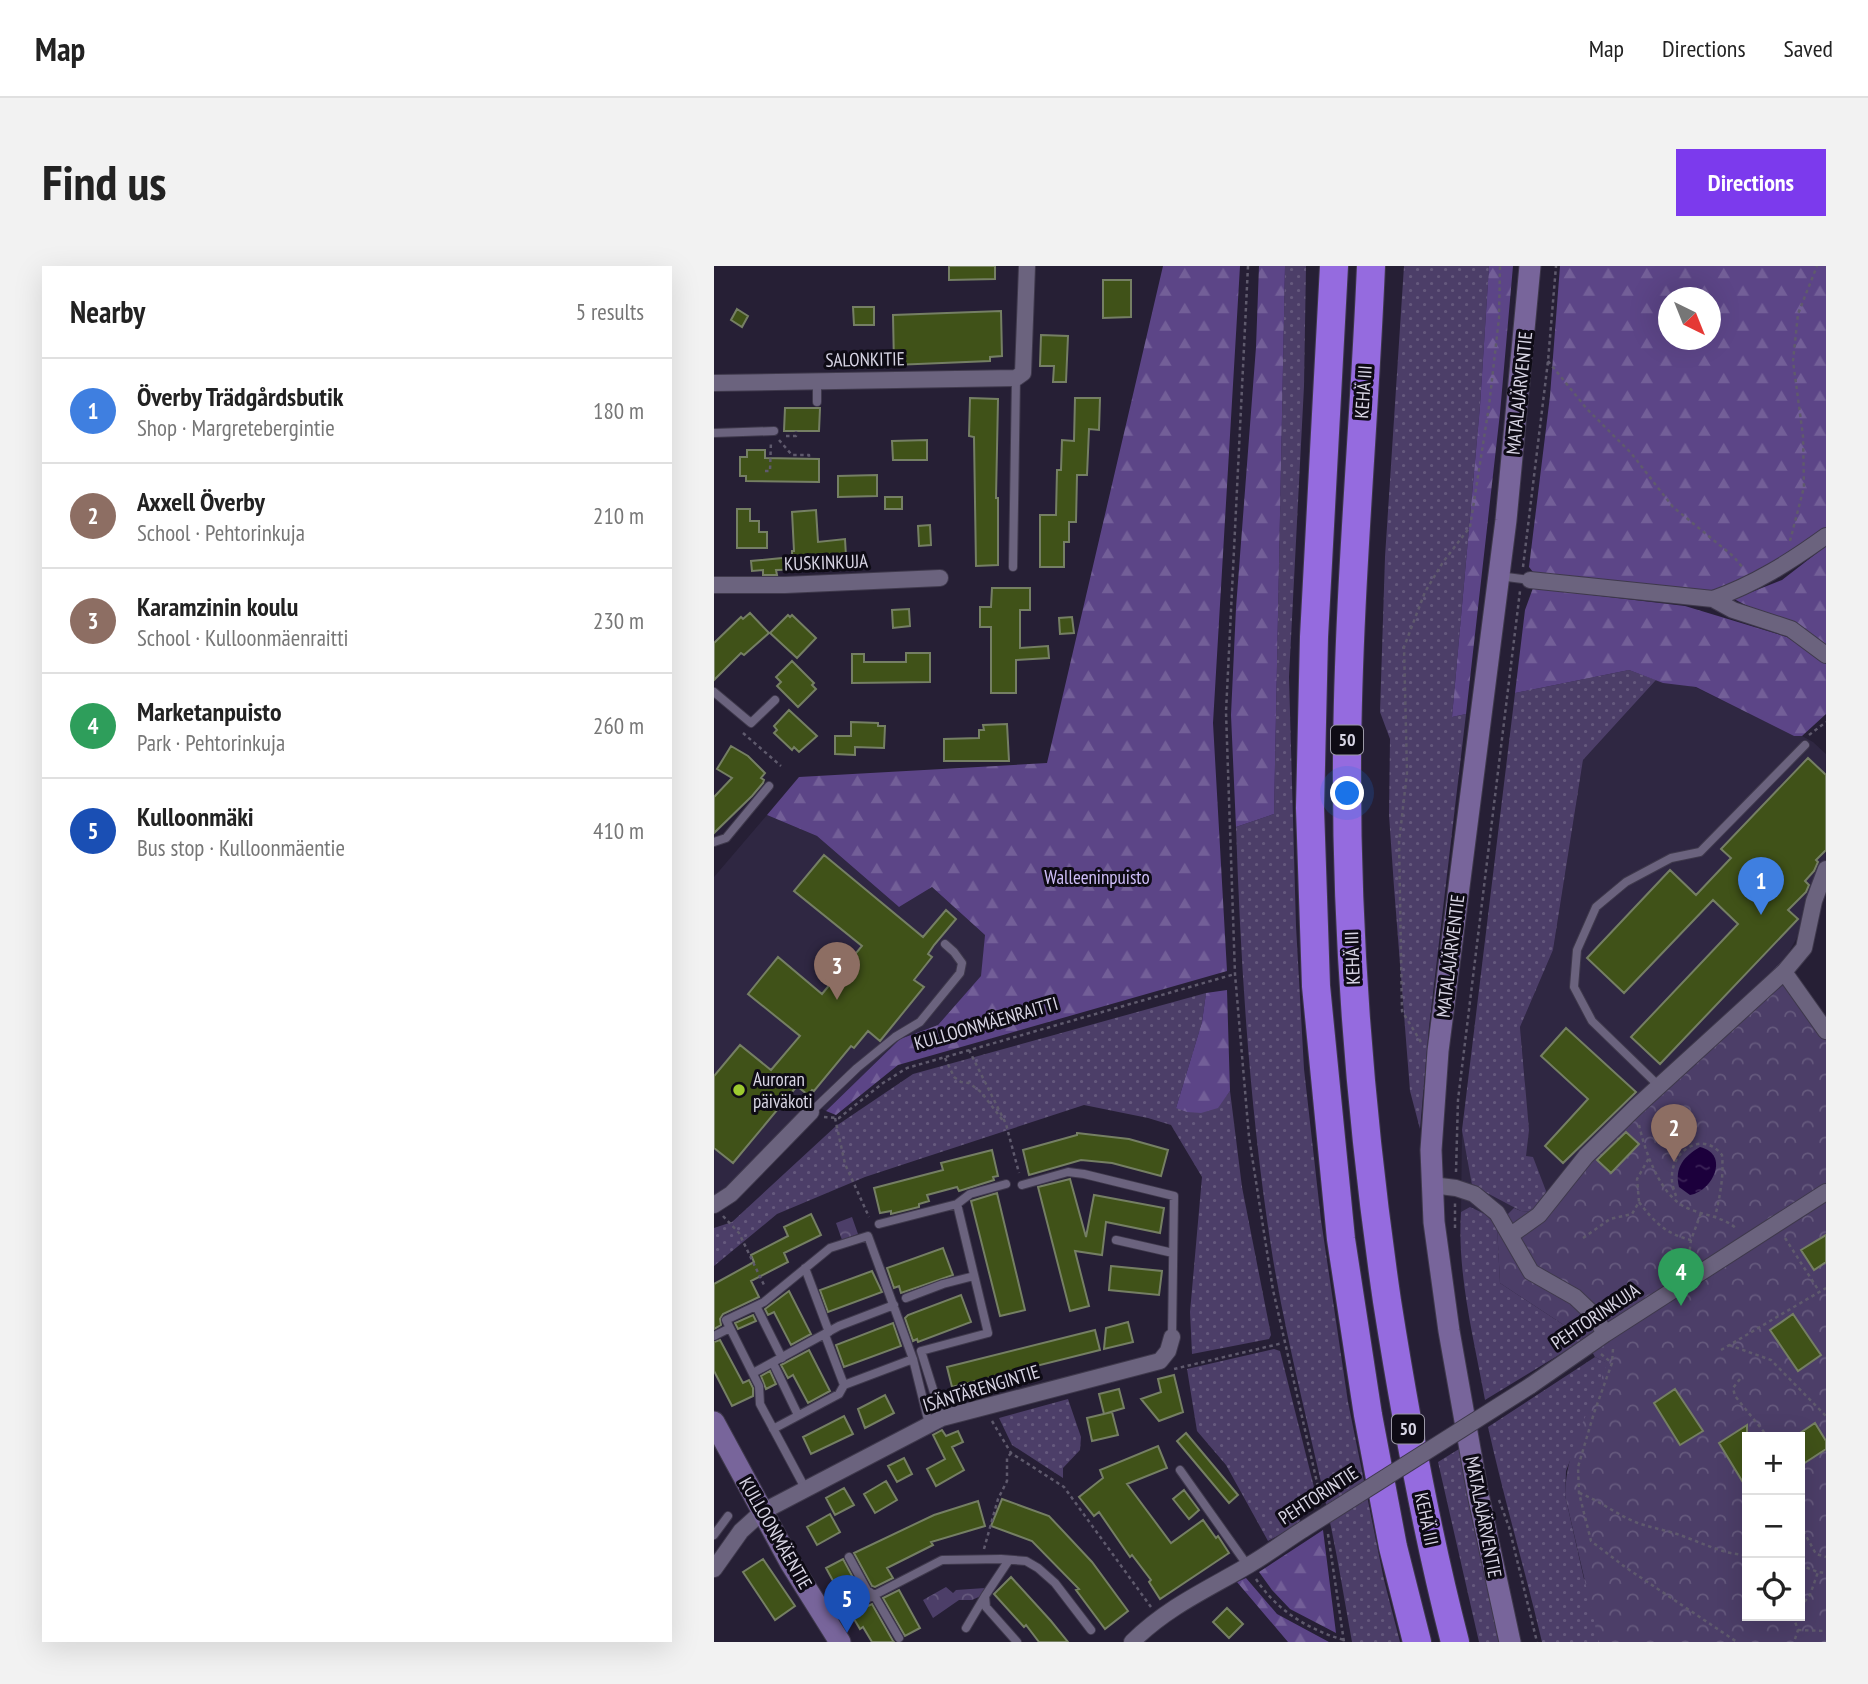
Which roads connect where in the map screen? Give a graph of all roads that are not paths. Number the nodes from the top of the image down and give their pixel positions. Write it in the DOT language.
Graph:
graph roads {
  1 [pos="1027,266"];
  2 [pos="1315,266"];
  3 [pos="1334,266"];
  4 [pos="1371,266"];
  5 [pos="1531,266"];
  6 [pos="1016,378"];
  7 [pos="817,380"];
  8 [pos="714,383"];
  9 [pos="817,402"];
  10 [pos="773,431"];
  11 [pos="714,433"];
  12 [pos="1325,440"];
  13 [pos="1826,536"];
  14 [pos="1013,567"];
  15 [pos="1499,576"];
  16 [pos="940,578"];
  17 [pos="1526,579"];
  18 [pos="714,585"];
  19 [pos="1713,599"];
  20 [pos="1826,655"];
  21 [pos="714,692"];
  22 [pos="775,700"];
  23 [pos="1805,744"];
  24 [pos="769,786"];
  25 [pos="714,842"];
  26 [pos="1826,869"];
  27 [pos="945,944"];
  28 [pos="1784,972"];
  29 [pos="1826,1031"];
  30 [pos="1659,1086"];
  31 [pos="811,1112"];
  32 [pos="1006,1184"];
  33 [pos="1022,1185"];
  34 [pos="1432,1185"];
  35 [pos="1826,1192"];
  36 [pos="957,1204"];
  37 [pos="718,1210"];
  38 [pos="879,1224"];
  39 [pos="1511,1235"];
  40 [pos="1116,1240"];
  41 [pos="1173,1253"];
  42 [pos="805,1268"];
  43 [pos="974,1276"];
  44 [pos="906,1298"];
  45 [pos="894,1304"];
  46 [pos="756,1306"];
  47 [pos="730,1328"];
  48 [pos="827,1334"];
  49 [pos="1605,1334"];
  50 [pos="714,1336"];
  51 [pos="1172,1337"];
  52 [pos="782,1358"];
  53 [pos="913,1359"];
  54 [pos="773,1363"];
  55 [pos="753,1373"];
  56 [pos="844,1385"];
  57 [pos="1530,1385"];
  58 [pos="798,1415"];
  59 [pos="935,1421"];
  60 [pos="714,1422"];
  61 [pos="773,1429"];
  62 [pos="1180,1470"];
  63 [pos="805,1488"];
  64 [pos="762,1512"];
  65 [pos="728,1516"];
  66 [pos="714,1535"];
  67 [pos="849,1557"];
  68 [pos="1009,1560"];
  69 [pos="1248,1566"];
  70 [pos="714,1569"];
  71 [pos="874,1595"];
  72 [pos="985,1596"];
  73 [pos="826,1619"];
  74 [pos="966,1628"];
  75 [pos="1091,1630"];
  76 [pos="899,1638"];
  77 [pos="840,1642"];
  78 [pos="1017,1642"];
  79 [pos="1132,1642"];
  80 [pos="1417,1642"];
  81 [pos="1455,1642"];
  82 [pos="1510,1642"];
  1 -- 6 [label="street"];
  2 -- 12 [label="highway"];
  3 -- 12 [label="highway, KEHÄ III / 50"];
  4 -- 81 [label="highway, KEHÄ III / 50"];
  5 -- 15 [label="main road, MATALAJÄRVENTIE"];
  6 -- 7 [label="street, SALONKITIE"];
  6 -- 14 [label="lane"];
  7 -- 8 [label="street, SALONKITIE"];
  7 -- 9 [label="lane"];
  10 -- 11 [label="lane"];
  12 -- 80 [label="highway, KEHÄ III / 50"];
  13 -- 19 [label="street"];
  15 -- 17 [label="lane"];
  15 -- 34 [label="main road, MATALAJÄRVENTIE"];
  16 -- 18 [label="street, KUSKINKUJA"];
  17 -- 19 [label="street"];
  19 -- 20 [label="street"];
  21 -- 22 [label="lane"];
  23 -- 30 [label="lane"];
  24 -- 25 [label="lane"];
  26 -- 28 [label="street"];
  27 -- 31 [label="lane"];
  28 -- 29 [label="street"];
  28 -- 30 [label="street"];
  30 -- 39 [label="street"];
  31 -- 37 [label="street"];
  32 -- 36 [label="lane"];
  33 -- 41 [label="lane"];
  34 -- 39 [label="street"];
  34 -- 82 [label="main road, MATALAJÄRVENTIE"];
  35 -- 49 [label="street, PEHTORINKUJA"];
  36 -- 38 [label="lane"];
  36 -- 43 [label="lane"];
  39 -- 49 [label="street"];
  40 -- 41 [label="lane"];
  41 -- 51 [label="lane"];
  42 -- 45 [label="lane"];
  42 -- 46 [label="lane"];
  42 -- 48 [label="lane"];
  43 -- 44 [label="lane"];
  43 -- 59 [label="lane"];
  45 -- 48 [label="lane"];
  45 -- 53 [label="lane"];
  46 -- 47 [label="lane"];
  46 -- 52 [label="lane"];
  47 -- 50 [label="lane"];
  47 -- 55 [label="lane"];
  48 -- 52 [label="lane"];
  48 -- 56 [label="lane"];
  49 -- 57 [label="street, PEHTORINKUJA"];
  51 -- 59 [label="street, ISÄNTÄRENGINTIE"];
  52 -- 54 [label="lane"];
  53 -- 56 [label="lane"];
  53 -- 59 [label="lane"];
  54 -- 55 [label="lane"];
  54 -- 58 [label="lane"];
  55 -- 61 [label="lane"];
  56 -- 58 [label="lane"];
  57 -- 69 [label="street, PEHTORINTIE, bridge"];
  58 -- 61 [label="lane"];
  59 -- 63 [label="street, ISÄNTÄRENGINTIE"];
  60 -- 64 [label="main road, KULLOONMÄENTIE"];
  61 -- 63 [label="lane"];
  62 -- 69 [label="lane"];
  63 -- 64 [label="street, ISÄNTÄRENGINTIE"];
  64 -- 70 [label="street, ISÄNTÄRENGINTIE"];
  64 -- 73 [label="main road, KULLOONMÄENTIE"];
  65 -- 66 [label="lane"];
  67 -- 71 [label="lane"];
  68 -- 71 [label="lane"];
  68 -- 72 [label="lane"];
  68 -- 75 [label="lane"];
  69 -- 79 [label="street, PEHTORINTIE"];
  71 -- 73 [label="lane"];
  71 -- 76 [label="lane"];
  72 -- 74 [label="lane"];
  72 -- 78 [label="lane"];
  73 -- 77 [label="main road, KULLOONMÄENTIE"];
}
